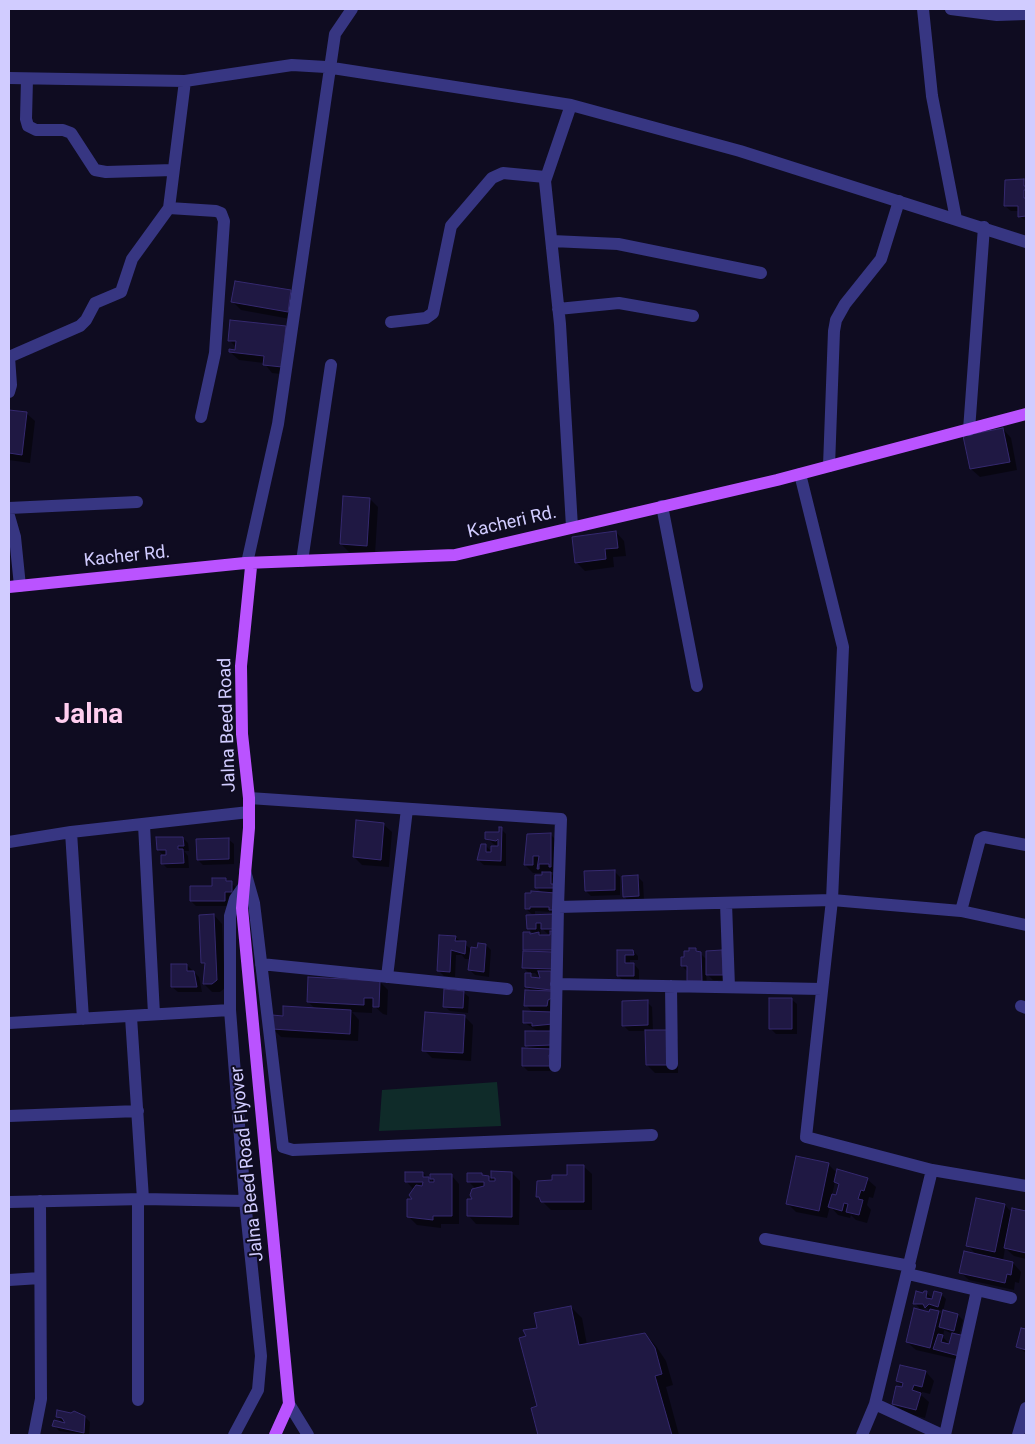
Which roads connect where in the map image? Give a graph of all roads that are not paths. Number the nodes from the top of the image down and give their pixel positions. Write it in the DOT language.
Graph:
graph roads {
  1 [pos="352,9"];
  2 [pos="923,9"];
  3 [pos="951,9"];
  4 [pos="1026,14"];
  5 [pos="331,67"];
  6 [pos="9,78"];
  7 [pos="27,79"];
  8 [pos="185,81"];
  9 [pos="571,105"];
  10 [pos="173,170"];
  11 [pos="546,177"];
  12 [pos="899,201"];
  13 [pos="168,208"];
  14 [pos="956,219"];
  15 [pos="984,227"];
  16 [pos="552,241"];
  17 [pos="1026,242"];
  18 [pos="761,273"];
  19 [pos="558,309"];
  20 [pos="693,316"];
  21 [pos="391,322"];
  22 [pos="9,357"];
  23 [pos="331,365"];
  24 [pos="9,392"];
  25 [pos="1026,414"];
  26 [pos="200,417"];
  27 [pos="969,430"];
  28 [pos="829,466"];
  29 [pos="800,474"];
  30 [pos="137,502"];
  31 [pos="662,506"];
  32 [pos="9,508"];
  33 [pos="9,516"];
  34 [pos="572,527"];
  35 [pos="302,561"];
  36 [pos="248,563"];
  37 [pos="14,587"];
  38 [pos="697,686"];
  39 [pos="248,798"];
  40 [pos="407,809"];
  41 [pos="248,812"];
  42 [pos="144,825"];
  43 [pos="71,832"];
  44 [pos="9,842"];
  45 [pos="1026,845"];
  46 [pos="245,871"];
  47 [pos="244,886"];
  48 [pos="832,900"];
  49 [pos="726,903"];
  50 [pos="558,907"];
  51 [pos="961,912"];
  52 [pos="1026,925"];
  53 [pos="261,964"];
  54 [pos="387,977"];
  55 [pos="556,984"];
  56 [pos="671,986"];
  57 [pos="729,987"];
  58 [pos="822,989"];
  59 [pos="507,990"];
  60 [pos="230,1010"];
  61 [pos="154,1014"];
  62 [pos="131,1017"];
  63 [pos="83,1019"];
  64 [pos="9,1023"];
  65 [pos="672,1064"];
  66 [pos="555,1066"];
  67 [pos="138,1111"];
  68 [pos="9,1116"];
  69 [pos="652,1135"];
  70 [pos="932,1170"];
  71 [pos="1026,1186"];
  72 [pos="141,1200"];
  73 [pos="40,1201"];
  74 [pos="245,1201"];
  75 [pos="9,1202"];
  76 [pos="764,1239"];
  77 [pos="909,1270"];
  78 [pos="40,1278"];
  79 [pos="9,1280"];
  80 [pos="977,1290"];
  81 [pos="1011,1298"];
  82 [pos="138,1400"];
  83 [pos="289,1404"];
  84 [pos="875,1404"];
  85 [pos="1026,1408"];
  86 [pos="34,1435"];
  87 [pos="234,1435"];
  88 [pos="275,1435"];
  89 [pos="308,1435"];
  90 [pos="862,1435"];
  91 [pos="943,1435"];
  92 [pos="1018,1435"];
  1 -- 5 [label="street"];
  2 -- 14 [label="street"];
  3 -- 4 [label="street"];
  5 -- 8 [label="street"];
  5 -- 9 [label="street"];
  5 -- 36 [label="street"];
  6 -- 7 [label="street"];
  7 -- 8 [label="street"];
  7 -- 10 [label="street"];
  8 -- 10 [label="street"];
  9 -- 11 [label="street"];
  9 -- 12 [label="street"];
  10 -- 13 [label="street"];
  11 -- 16 [label="street"];
  11 -- 21 [label="street"];
  12 -- 14 [label="street"];
  12 -- 28 [label="street"];
  13 -- 22 [label="street"];
  13 -- 26 [label="street"];
  14 -- 15 [label="street"];
  15 -- 17 [label="street"];
  15 -- 27 [label="street"];
  16 -- 18 [label="street"];
  16 -- 19 [label="street"];
  19 -- 20 [label="street"];
  19 -- 34 [label="street"];
  22 -- 24 [label="street"];
  23 -- 35 [label="street"];
  25 -- 27 [label="main road, Kacheri Rd."];
  27 -- 28 [label="main road, Kacheri Rd."];
  28 -- 29 [label="main road, Kacheri Rd."];
  29 -- 31 [label="main road, Kacheri Rd."];
  29 -- 48 [label="street"];
  30 -- 32 [label="street"];
  31 -- 34 [label="main road, Kacheri Rd."];
  31 -- 38 [label="street"];
  33 -- 37 [label="street"];
  34 -- 35 [label="main road, Kacheri Rd."];
  35 -- 36 [label="main road, Kacheri Rd."];
  36 -- 37 [label="main road, Kacher Rd."];
  36 -- 39 [label="main road, Jalna Beed Road"];
  39 -- 40 [label="street"];
  39 -- 41 [label="main road, Jalna Beed Road"];
  40 -- 50 [label="street"];
  40 -- 54 [label="street"];
  41 -- 42 [label="street"];
  41 -- 46 [label="main road, Jalna Beed Road"];
  42 -- 43 [label="street"];
  42 -- 61 [label="street"];
  43 -- 44 [label="street"];
  43 -- 63 [label="street"];
  45 -- 51 [label="street"];
  46 -- 47 [label="main road, Jalna Beed Road"];
  46 -- 53 [label="street"];
  47 -- 60 [label="street"];
  47 -- 83 [label="main road, Jalna Beed Road Flyover"];
  48 -- 49 [label="street"];
  48 -- 51 [label="street"];
  48 -- 58 [label="street"];
  49 -- 50 [label="street"];
  49 -- 57 [label="street"];
  50 -- 55 [label="street"];
  51 -- 52 [label="street"];
  53 -- 54 [label="street"];
  53 -- 69 [label="street"];
  54 -- 59 [label="street"];
  55 -- 56 [label="street"];
  55 -- 66 [label="street"];
  56 -- 57 [label="street"];
  56 -- 65 [label="street"];
  57 -- 58 [label="street"];
  58 -- 70 [label="street"];
  60 -- 61 [label="street"];
  60 -- 74 [label="street"];
  61 -- 62 [label="street"];
  62 -- 63 [label="street"];
  62 -- 67 [label="street"];
  63 -- 64 [label="street"];
  67 -- 68 [label="street"];
  67 -- 72 [label="street"];
  70 -- 71 [label="street"];
  70 -- 77 [label="street"];
  72 -- 73 [label="street"];
  72 -- 74 [label="street"];
  72 -- 82 [label="street"];
  73 -- 75 [label="street"];
  73 -- 78 [label="street"];
  74 -- 87 [label="street"];
  76 -- 77 [label="street"];
  77 -- 80 [label="street"];
  77 -- 84 [label="street"];
  78 -- 79 [label="street"];
  78 -- 86 [label="street"];
  80 -- 81 [label="street"];
  80 -- 91 [label="street"];
  83 -- 88 [label="main road, Jalna Beed Road Flyover"];
  83 -- 89 [label="street"];
  84 -- 90 [label="street"];
  84 -- 91 [label="street"];
  85 -- 92 [label="street"];
}
